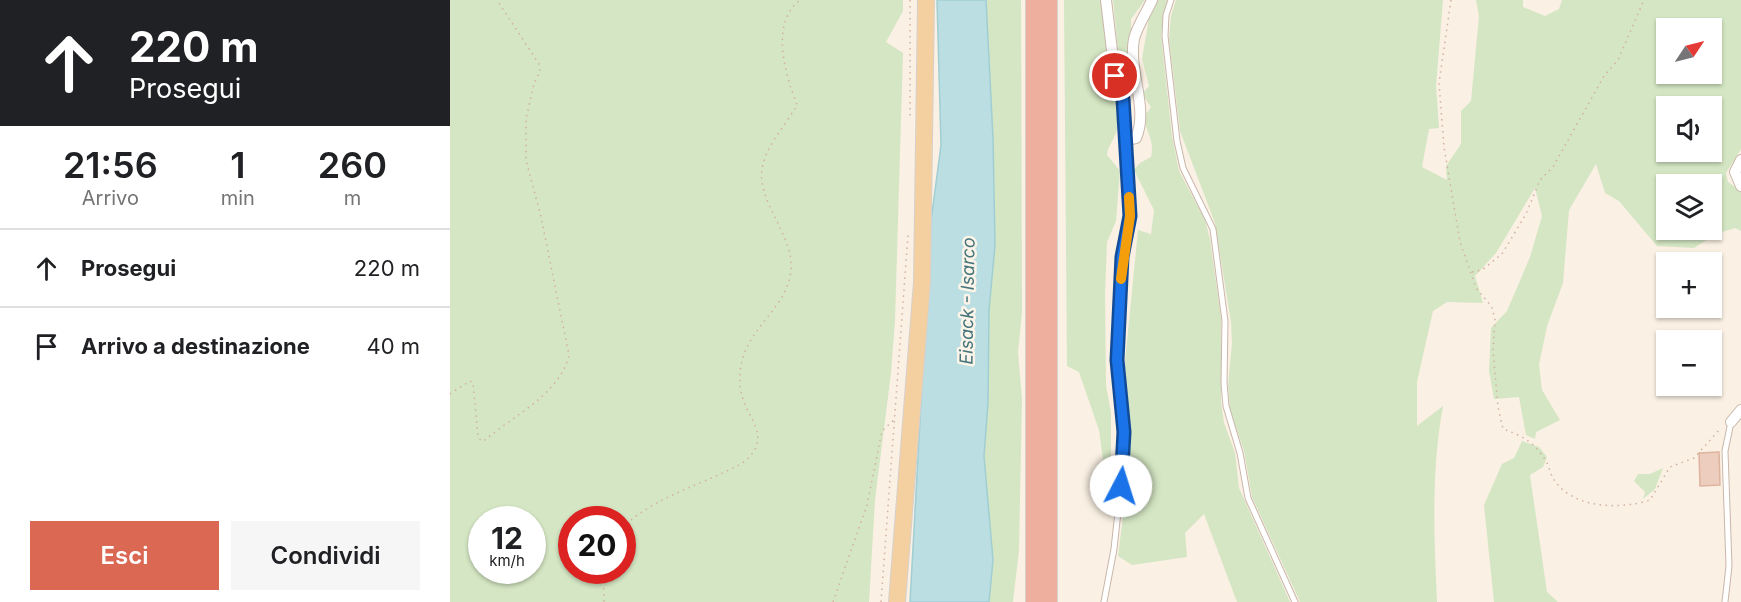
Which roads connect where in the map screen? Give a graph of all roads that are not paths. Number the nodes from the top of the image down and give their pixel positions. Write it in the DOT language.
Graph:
graph roads {
  1 [pos="926,0"];
  2 [pos="1035,0"];
  3 [pos="1048,0"];
  4 [pos="1106,0"];
  5 [pos="1152,0"];
  6 [pos="1171,0"];
  7 [pos="1126,140"];
  8 [pos="1741,160"];
  9 [pos="1741,186"];
  10 [pos="1741,410"];
  11 [pos="1731,422"];
  12 [pos="897,602"];
  13 [pos="1035,602"];
  14 [pos="1048,602"];
  15 [pos="1104,602"];
  16 [pos="1295,602"];
  17 [pos="1725,602"];
  1 -- 12 [label="main road"];
  2 -- 13 [label="highway"];
  3 -- 14 [label="highway"];
  4 -- 7 [label="street"];
  5 -- 7 [label="street"];
  6 -- 16 [label="lane"];
  7 -- 15 [label="lane"];
  8 -- 9 [label="street"];
  10 -- 11 [label="street"];
  11 -- 17 [label="lane"];
}
